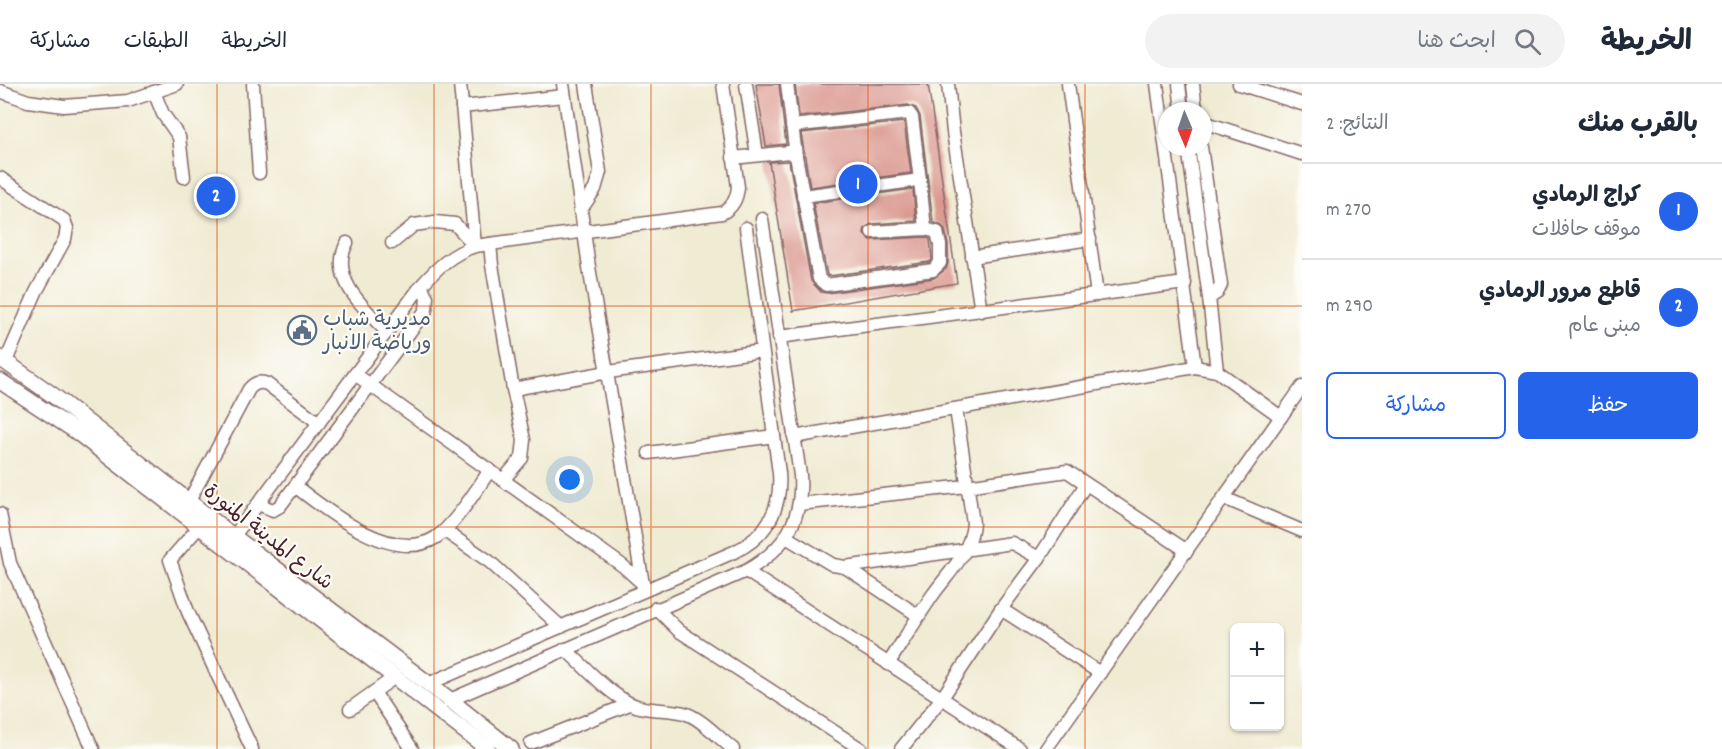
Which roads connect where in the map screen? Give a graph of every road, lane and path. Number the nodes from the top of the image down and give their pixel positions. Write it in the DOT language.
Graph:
graph roads {
  1 [pos="177,84"];
  2 [pos="253,84"];
  3 [pos="460,84"];
  4 [pos="586,84"];
  5 [pos="723,84"];
  6 [pos="746,84"];
  7 [pos="787,84"];
  8 [pos="948,84"];
  9 [pos="1068,84"];
  10 [pos="1156,84"];
  11 [pos="1179,84"];
  12 [pos="1193,84"];
  13 [pos="1241,84"];
  14 [pos="564,90"];
  15 [pos="0,91"];
  16 [pos="154,92"];
  17 [pos="1158,102"];
  18 [pos="1181,102"];
  19 [pos="1195,102"];
  20 [pos="1302,104"];
  21 [pos="462,108"];
  22 [pos="1212,125"];
  23 [pos="792,126"];
  24 [pos="1302,154"];
  25 [pos="757,155"];
  26 [pos="796,156"];
  27 [pos="1166,156"];
  28 [pos="1189,156"];
  29 [pos="1203,156"];
  30 [pos="733,158"];
  31 [pos="259,173"];
  32 [pos="184,177"];
  33 [pos="0,178"];
  34 [pos="920,180"];
  35 [pos="803,196"];
  36 [pos="580,211"];
  37 [pos="762,219"];
  38 [pos="746,228"];
  39 [pos="925,229"];
  40 [pos="583,232"];
  41 [pos="872,232"];
  42 [pos="1090,239"];
  43 [pos="347,243"];
  44 [pos="392,243"];
  45 [pos="490,244"];
  46 [pos="475,246"];
  47 [pos="972,257"];
  48 [pos="1185,283"];
  49 [pos="421,286"];
  50 [pos="1097,295"];
  51 [pos="1209,298"];
  52 [pos="981,311"];
  53 [pos="387,332"];
  54 [pos="779,337"];
  55 [pos="762,351"];
  56 [pos="3,360"];
  57 [pos="1195,367"];
  58 [pos="1217,371"];
  59 [pos="608,372"];
  60 [pos="355,374"];
  61 [pos="0,381"];
  62 [pos="371,385"];
  63 [pos="1302,387"];
  64 [pos="513,389"];
  65 [pos="956,409"];
  66 [pos="1281,417"];
  67 [pos="319,423"];
  68 [pos="774,436"];
  69 [pos="794,437"];
  70 [pos="649,453"];
  71 [pos="490,470"];
  72 [pos="503,480"];
  73 [pos="1086,484"];
  74 [pos="295,486"];
  75 [pos="967,486"];
  76 [pos="1224,498"];
  77 [pos="189,501"];
  78 [pos="258,504"];
  79 [pos="799,504"];
  80 [pos="0,514"];
  81 [pos="199,527"];
  82 [pos="445,531"];
  83 [pos="1302,531"];
  84 [pos="786,537"];
  85 [pos="230,542"];
  86 [pos="966,549"];
  87 [pos="1187,550"];
  88 [pos="1039,558"];
  89 [pos="5,564"];
  90 [pos="845,567"];
  91 [pos="746,571"];
  92 [pos="645,586"];
  93 [pos="656,608"];
  94 [pos="1001,609"];
  95 [pos="591,614"];
  96 [pos="919,616"];
  97 [pos="561,627"];
  98 [pos="603,633"];
  99 [pos="565,649"];
  100 [pos="888,664"];
  101 [pos="1100,673"];
  102 [pos="394,677"];
  103 [pos="428,684"];
  104 [pos="374,692"];
  105 [pos="942,698"];
  106 [pos="450,700"];
  107 [pos="630,704"];
  108 [pos="350,710"];
  109 [pos="486,741"];
  110 [pos="531,743"];
  111 [pos="93,749"];
  112 [pos="252,749"];
  113 [pos="412,749"];
  114 [pos="511,749"];
  115 [pos="733,749"];
  116 [pos="861,749"];
  117 [pos="902,749"];
  118 [pos="1020,749"];
  119 [pos="1046,749"];
  1 -- 16 [label="street"];
  2 -- 31 [label="street"];
  3 -- 21 [label="street"];
  4 -- 36 [label="street"];
  5 -- 30 [label="street"];
  6 -- 25 [label="street"];
  7 -- 23 [label="street"];
  8 -- 47 [label="street"];
  9 -- 42 [label="street"];
  10 -- 17 [label="street"];
  11 -- 18 [label="street"];
  12 -- 19 [label="street"];
  13 -- 20 [label="street"];
  14 -- 21 [label="street"];
  14 -- 36 [label="street"];
  15 -- 16 [label="street"];
  16 -- 32 [label="street"];
  21 -- 46 [label="street"];
  22 -- 24 [label="street"];
  23 -- 26 [label="street"];
  23 -- 34 [label="street"];
  25 -- 26 [label="street"];
  25 -- 30 [label="street"];
  26 -- 35 [label="street"];
  27 -- 48 [label="street"];
  28 -- 51 [label="street"];
  29 -- 51 [label="street"];
  30 -- 40 [label="street"];
  33 -- 56 [label="street"];
  34 -- 35 [label="street"];
  34 -- 39 [label="street"];
  35 -- 39 [label="street"];
  36 -- 40 [label="street"];
  37 -- 54 [label="street"];
  38 -- 55 [label="street"];
  39 -- 41 [label="street"];
  40 -- 45 [label="street"];
  40 -- 59 [label="street"];
  42 -- 47 [label="street"];
  42 -- 50 [label="street"];
  43 -- 53 [label="street"];
  44 -- 46 [label="street"];
  45 -- 46 [label="street"];
  45 -- 64 [label="street"];
  46 -- 49 [label="street"];
  47 -- 52 [label="street"];
  48 -- 50 [label="street"];
  48 -- 57 [label="street"];
  49 -- 53 [label="street"];
  49 -- 62 [label="street"];
  50 -- 52 [label="street"];
  51 -- 58 [label="street"];
  52 -- 54 [label="street"];
  53 -- 60 [label="street"];
  54 -- 69 [label="street"];
  55 -- 59 [label="street"];
  55 -- 68 [label="street"];
  56 -- 77 [label="main road, شارع المدينة المنورة"];
  57 -- 58 [label="street"];
  57 -- 65 [label="street"];
  58 -- 66 [label="street"];
  59 -- 64 [label="street"];
  59 -- 92 [label="street"];
  60 -- 62 [label="street"];
  60 -- 67 [label="street"];
  61 -- 81 [label="main road, شارع المدينة المنورة"];
  62 -- 71 [label="street"];
  62 -- 74 [label="street"];
  63 -- 66 [label="street"];
  64 -- 72 [label="street"];
  65 -- 69 [label="street"];
  65 -- 75 [label="street"];
  66 -- 76 [label="street"];
  67 -- 77 [label="street"];
  67 -- 78 [label="street"];
  68 -- 70 [label="street"];
  68 -- 92 [label="street"];
  69 -- 79 [label="street"];
  71 -- 72 [label="street"];
  71 -- 82 [label="street"];
  72 -- 92 [label="street"];
  73 -- 75 [label="street"];
  73 -- 87 [label="street"];
  73 -- 88 [label="street"];
  74 -- 78 [label="street"];
  74 -- 82 [label="street"];
  75 -- 79 [label="street"];
  75 -- 86 [label="street"];
  76 -- 83 [label="street"];
  76 -- 87 [label="street"];
  77 -- 85 [label="main road, شارع المدينة المنورة"];
  78 -- 85 [label="street"];
  79 -- 84 [label="street"];
  80 -- 89 [label="street"];
  81 -- 85 [label="main road, شارع المدينة المنورة"];
  81 -- 112 [label="street"];
  82 -- 97 [label="street"];
  84 -- 90 [label="street"];
  84 -- 91 [label="street"];
  85 -- 102 [label="main road, شارع المدينة المنورة"];
  85 -- 103 [label="main road, شارع المدينة المنورة"];
  86 -- 88 [label="street"];
  86 -- 90 [label="street"];
  86 -- 96 [label="street"];
  87 -- 101 [label="street"];
  88 -- 94 [label="street"];
  89 -- 111 [label="street"];
  90 -- 96 [label="street"];
  91 -- 93 [label="street"];
  91 -- 100 [label="street"];
  92 -- 95 [label="street"];
  93 -- 98 [label="street"];
  93 -- 116 [label="street"];
  94 -- 101 [label="street"];
  94 -- 105 [label="street"];
  95 -- 97 [label="street"];
  95 -- 98 [label="street"];
  96 -- 100 [label="street"];
  97 -- 103 [label="street"];
  98 -- 99 [label="street"];
  99 -- 106 [label="street"];
  99 -- 107 [label="street"];
  100 -- 105 [label="street"];
  101 -- 119 [label="street"];
  102 -- 104 [label="street"];
  102 -- 109 [label="main road, شارع المدينة المنورة"];
  103 -- 106 [label="main road, شارع المدينة المنورة"];
  104 -- 108 [label="street"];
  104 -- 113 [label="street"];
  105 -- 117 [label="street"];
  105 -- 118 [label="street"];
  106 -- 109 [label="main road, شارع المدينة المنورة"];
  107 -- 110 [label="street"];
  107 -- 115 [label="street"];
  109 -- 114 [label="main road, شارع المدينة المنورة"];
}
